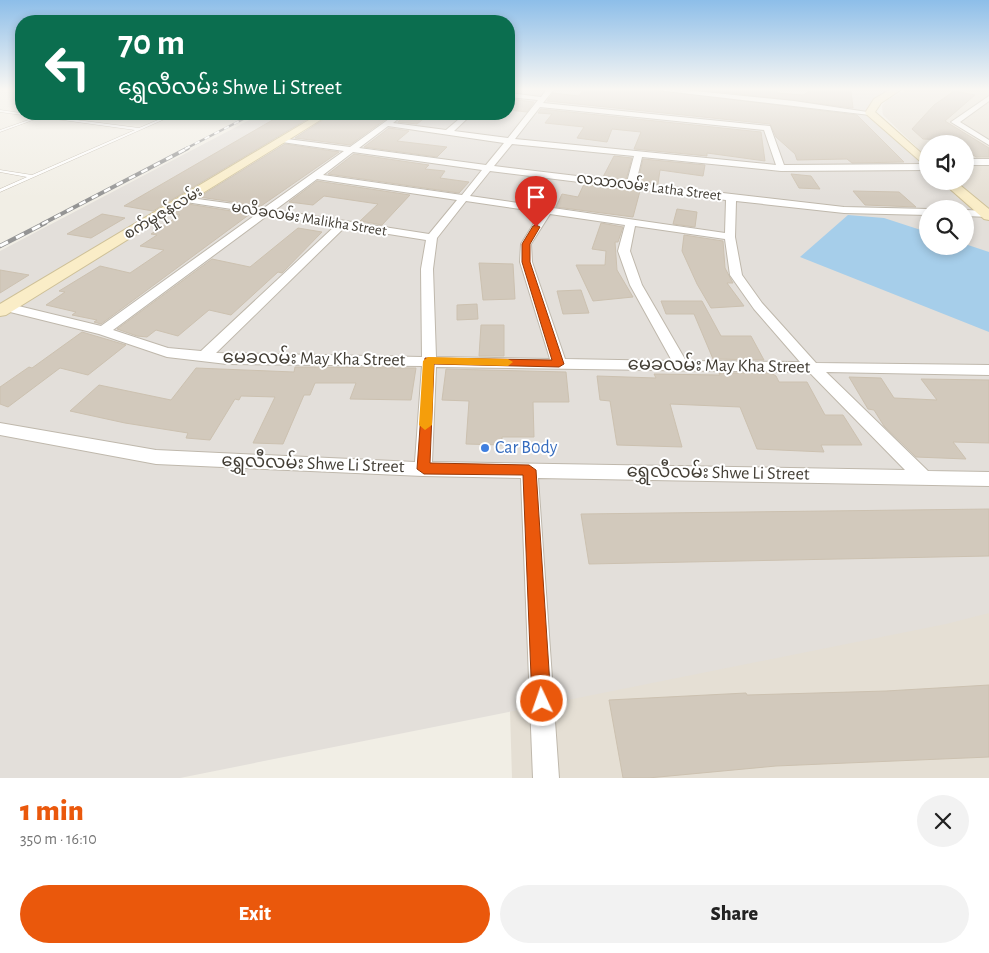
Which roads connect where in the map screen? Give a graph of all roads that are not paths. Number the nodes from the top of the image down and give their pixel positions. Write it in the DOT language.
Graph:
graph roads {
  1 [pos="16,125"];
  2 [pos="113,125"];
  3 [pos="149,125"];
  4 [pos="306,125"];
  5 [pos="384,125"];
  6 [pos="396,125"];
  7 [pos="456,125"];
  8 [pos="522,125"];
  9 [pos="744,125"];
  10 [pos="884,125"];
  11 [pos="960,125"];
  12 [pos="141,129"];
  13 [pos="0,131"];
  14 [pos="448,132"];
  15 [pos="978,136"];
  16 [pos="989,136"];
  17 [pos="282,140"];
  18 [pos="510,141"];
  19 [pos="989,143"];
  20 [pos="352,148"];
  21 [pos="639,154"];
  22 [pos="919,157"];
  23 [pos="974,162"];
  24 [pos="989,162"];
  25 [pos="919,163"];
  26 [pos="489,168"];
  27 [pos="781,168"];
  28 [pos="0,172"];
  29 [pos="314,176"];
  30 [pos="34,177"];
  31 [pos="631,185"];
  32 [pos="959,190"];
  33 [pos="0,191"];
  34 [pos="731,197"];
  35 [pos="465,198"];
  36 [pos="186,199"];
  37 [pos="546,210"];
  38 [pos="264,212"];
  39 [pos="919,212"];
  40 [pos="974,214"];
  41 [pos="988,215"];
  42 [pos="631,223"];
  43 [pos="343,224"];
  44 [pos="730,237"];
  45 [pos="432,238"];
  46 [pos="3,309"];
  47 [pos="102,331"];
  48 [pos="205,356"];
  49 [pos="428,361"];
  50 [pos="559,364"];
  51 [pos="682,366"];
  52 [pos="813,368"];
  53 [pos="989,370"];
  54 [pos="0,429"];
  55 [pos="424,469"];
  56 [pos="529,470"];
  57 [pos="923,478"];
  58 [pos="989,479"];
  59 [pos="546,778"];
  1 -- 13 [label="lane"];
  2 -- 12 [label="lane"];
  3 -- 12 [label="lane"];
  4 -- 17 [label="street, စက်မှုဇုန်လမ်း"];
  5 -- 20 [label="street"];
  6 -- 14 [label="street"];
  7 -- 14 [label="street"];
  8 -- 18 [label="street"];
  9 -- 27 [label="street"];
  10 -- 22 [label="street"];
  11 -- 15 [label="street"];
  12 -- 30 [label="lane"];
  14 -- 18 [label="street"];
  15 -- 16 [label="street"];
  15 -- 19 [label="street"];
  17 -- 20 [label="street, လသာလမ်း Latha Street"];
  17 -- 36 [label="street, စက်မှုဇုန်လမ်း"];
  18 -- 21 [label="street"];
  18 -- 26 [label="street"];
  20 -- 26 [label="street, လသာလမ်း Latha Street"];
  20 -- 29 [label="street"];
  21 -- 27 [label="street"];
  21 -- 31 [label="street"];
  23 -- 24 [label="street"];
  25 -- 27 [label="street"];
  26 -- 31 [label="street, လသာလမ်း Latha Street"];
  26 -- 35 [label="street"];
  28 -- 30 [label="lane"];
  29 -- 35 [label="street"];
  29 -- 38 [label="street"];
  30 -- 33 [label="lane"];
  31 -- 34 [label="street, လသာလမ်း Latha Street"];
  32 -- 41 [label="street"];
  34 -- 39 [label="street, လသာလမ်း Latha Street"];
  34 -- 44 [label="street"];
  35 -- 37 [label="street"];
  35 -- 45 [label="street"];
  36 -- 38 [label="street, မလိခလမ်း Malikha Street"];
  36 -- 46 [label="street, စက်မှုဇုန်လမ်း"];
  37 -- 42 [label="street"];
  37 -- 50 [label="street"];
  38 -- 43 [label="street, မလိခလမ်း Malikha Street"];
  38 -- 47 [label="street"];
  40 -- 41 [label="street"];
  42 -- 44 [label="street"];
  42 -- 51 [label="street"];
  43 -- 45 [label="street, မလိခလမ်း Malikha Street"];
  43 -- 48 [label="street"];
  44 -- 52 [label="street"];
  45 -- 49 [label="street"];
  46 -- 47 [label="street, မေခလမ်း May Kha Street"];
  47 -- 48 [label="street, မေခလမ်း May Kha Street"];
  48 -- 49 [label="street, မေခလမ်း May Kha Street"];
  49 -- 50 [label="street, မေခလမ်း May Kha Street"];
  49 -- 55 [label="street"];
  50 -- 51 [label="street, မေခလမ်း May Kha Street"];
  51 -- 52 [label="street, မေခလမ်း May Kha Street"];
  52 -- 53 [label="street, မေခလမ်း May Kha Street"];
  52 -- 57 [label="street"];
  54 -- 55 [label="street, ရွှေလီလမ်း Shwe Li Street"];
  55 -- 56 [label="street, ရွှေလီလမ်း Shwe Li Street"];
  56 -- 57 [label="street, ရွှေလီလမ်း Shwe Li Street"];
  56 -- 59 [label="street"];
  57 -- 58 [label="street, ရွှေလီလမ်း Shwe Li Street"];
}
